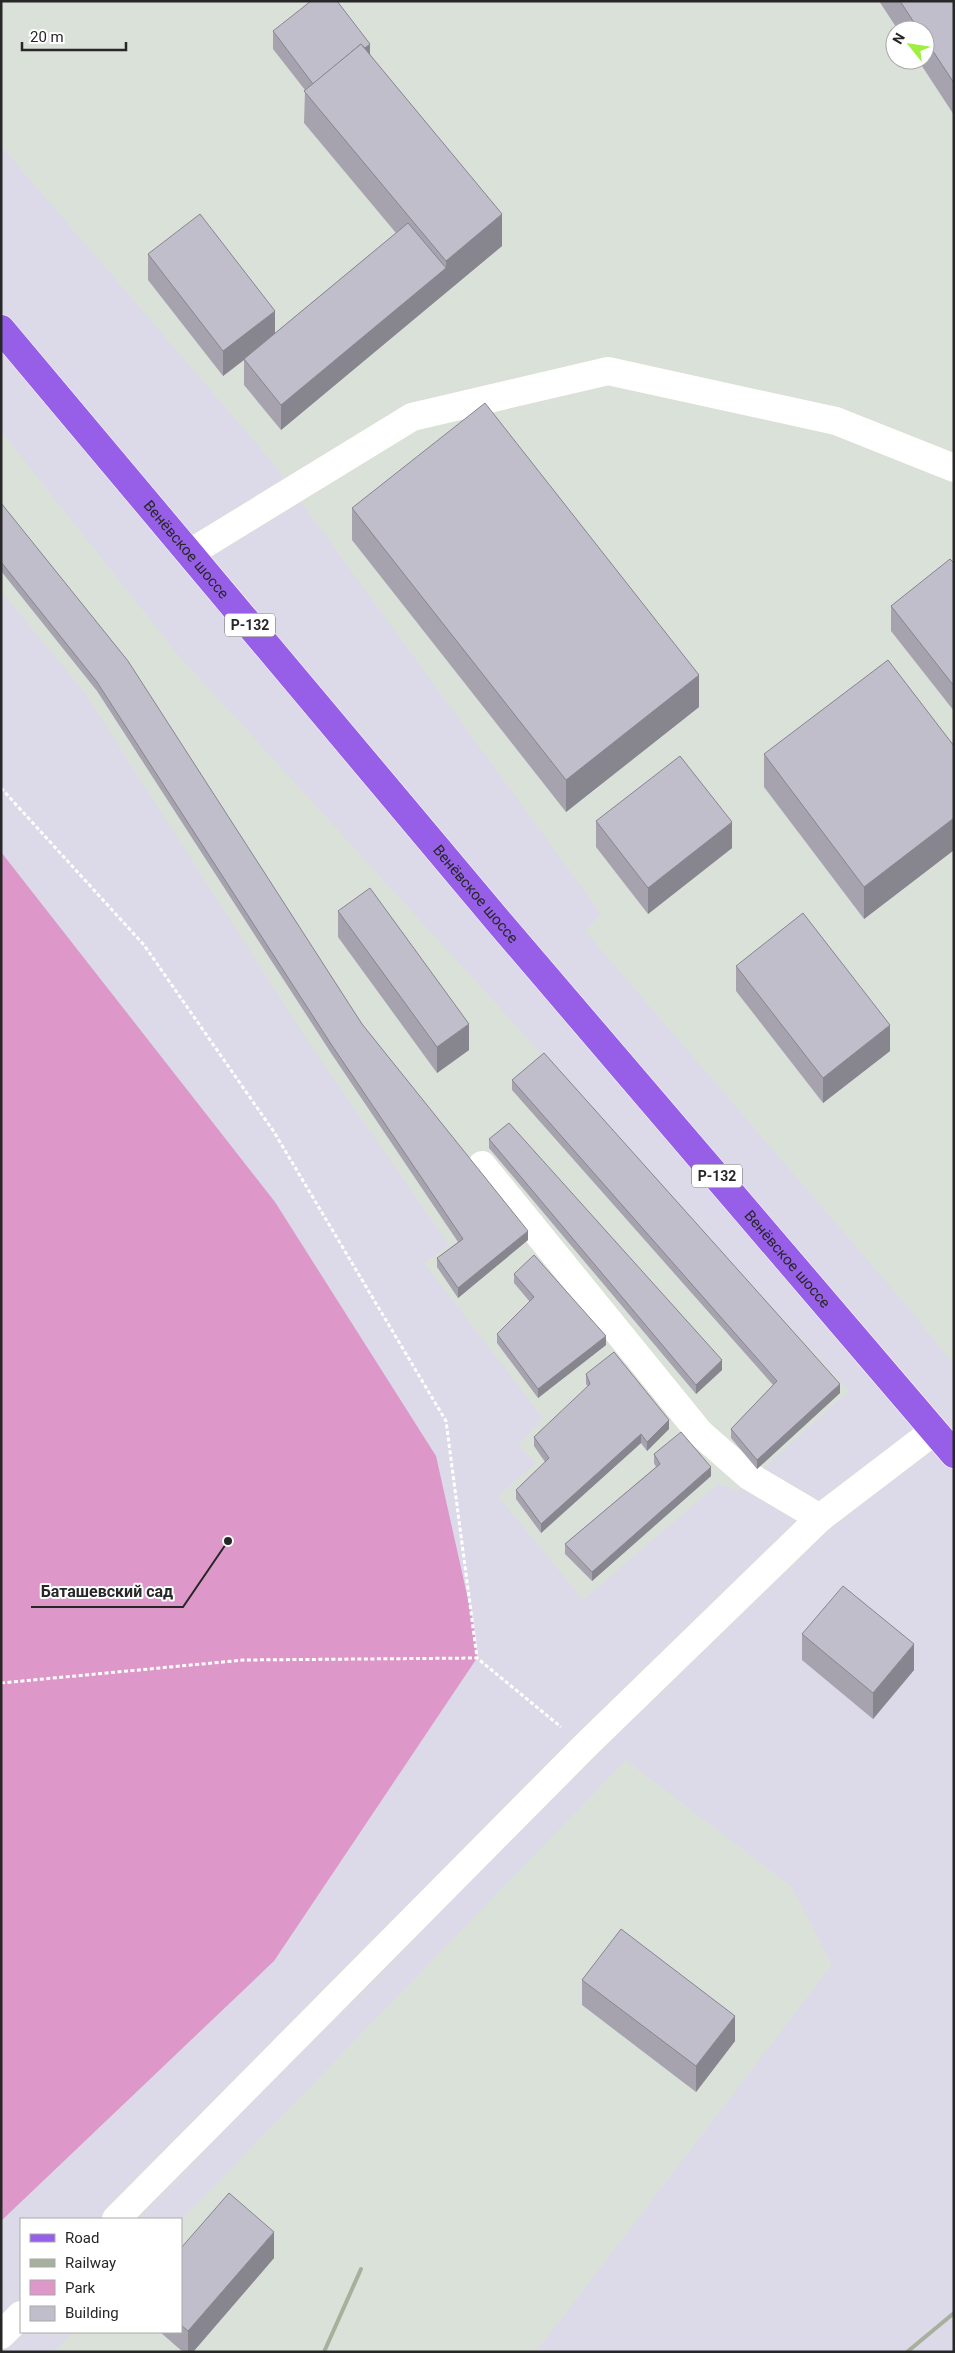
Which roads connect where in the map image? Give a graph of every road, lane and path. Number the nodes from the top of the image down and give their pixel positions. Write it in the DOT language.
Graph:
graph roads {
  1 [pos="1,328"];
  2 [pos="954,468"];
  3 [pos="190,553"];
  4 [pos="1,788"];
  5 [pos="482,1165"];
  6 [pos="934,1431"];
  7 [pos="954,1454"];
  8 [pos="820,1518"];
  9 [pos="477,1658"];
  10 [pos="1,1683"];
  11 [pos="584,1746"];
  12 [pos="117,2218"];
  13 [pos="20,2316"];
  14 [pos="1,2335"];
  1 -- 3 [label="main road, Венёвское шоссе / Р-132"];
  2 -- 3 [label="lane"];
  3 -- 6 [label="main road, Венёвское шоссе / Р-132"];
  4 -- 9 [label="path"];
  5 -- 8 [label="lane"];
  6 -- 7 [label="main road, Венёвское шоссе / Р-132"];
  6 -- 8 [label="lane"];
  8 -- 11 [label="lane"];
  9 -- 10 [label="path"];
  9 -- 11 [label="path"];
  11 -- 12 [label="lane"];
  13 -- 14 [label="lane"];
}
